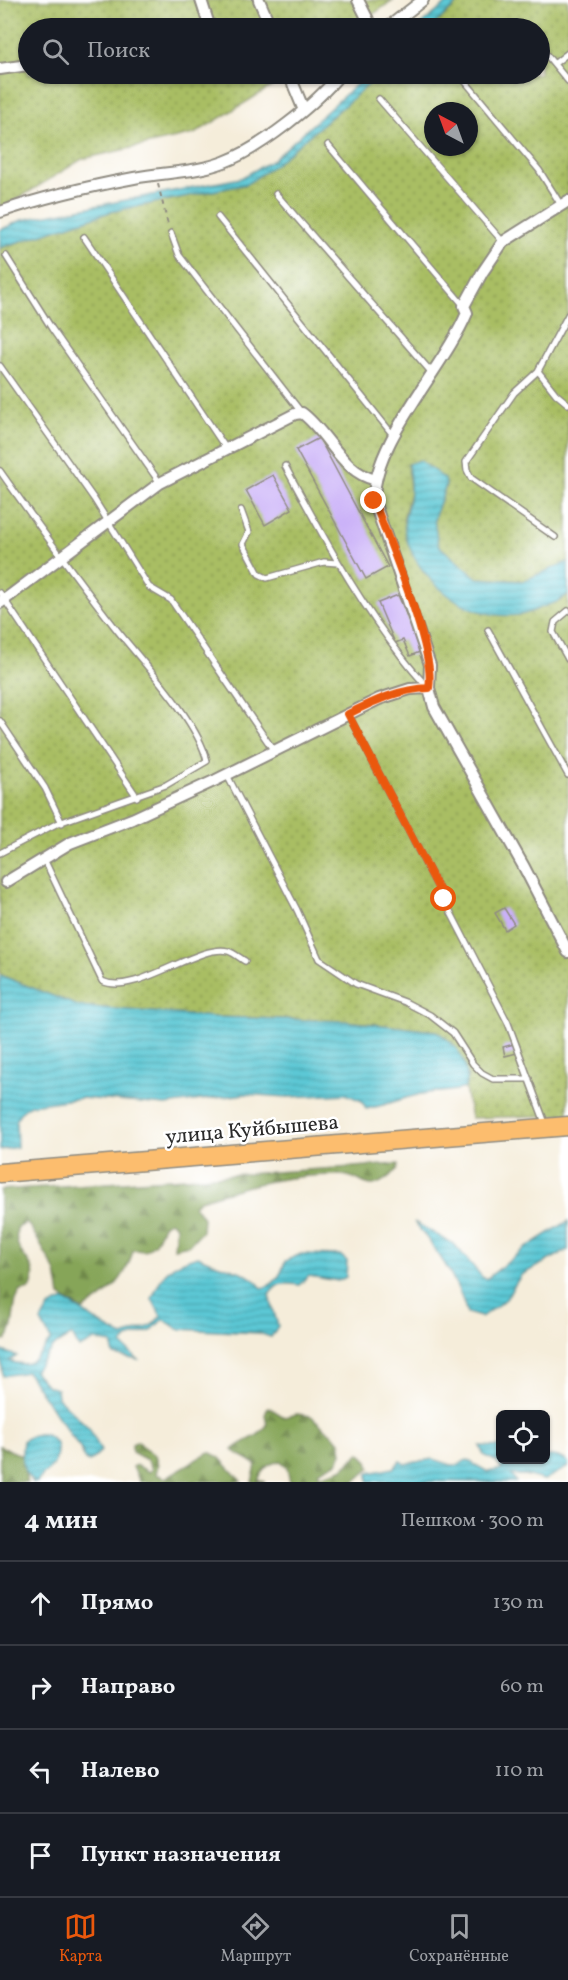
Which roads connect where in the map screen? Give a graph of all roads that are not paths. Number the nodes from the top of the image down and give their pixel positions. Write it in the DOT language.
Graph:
graph roads {
  1 [pos="201,0"];
  2 [pos="259,0"];
  3 [pos="358,0"];
  4 [pos="423,0"];
  5 [pos="207,18"];
  6 [pos="265,18"];
  7 [pos="367,18"];
  8 [pos="400,18"];
  9 [pos="568,53"];
  10 [pos="550,59"];
  11 [pos="554,64"];
  12 [pos="18,66"];
  13 [pos="0,69"];
  14 [pos="568,81"];
  15 [pos="293,84"];
  16 [pos="332,84"];
  17 [pos="467,84"];
  18 [pos="379,99"];
  19 [pos="303,108"];
  20 [pos="328,145"];
  21 [pos="276,194"];
  22 [pos="565,203"];
  23 [pos="0,212"];
  24 [pos="218,217"];
  25 [pos="171,234"];
  26 [pos="84,237"];
  27 [pos="503,242"];
  28 [pos="6,256"];
  29 [pos="464,306"];
  30 [pos="568,315"];
  31 [pos="0,366"];
  32 [pos="538,371"];
  33 [pos="432,373"];
  34 [pos="568,404"];
  35 [pos="302,413"];
  36 [pos="394,436"];
  37 [pos="225,447"];
  38 [pos="285,466"];
  39 [pos="0,471"];
  40 [pos="376,480"];
  41 [pos="160,483"];
  42 [pos="241,510"];
  43 [pos="108,523"];
  44 [pos="555,537"];
  45 [pos="61,558"];
  46 [pos="337,563"];
  47 [pos="2,598"];
  48 [pos="568,611"];
  49 [pos="488,630"];
  50 [pos="568,659"];
  51 [pos="429,688"];
  52 [pos="348,714"];
  53 [pos="0,721"];
  54 [pos="274,751"];
  55 [pos="227,775"];
  56 [pos="568,775"];
  57 [pos="137,797"];
  58 [pos="62,823"];
  59 [pos="1,851"];
  60 [pos="44,859"];
  61 [pos="6,882"];
  62 [pos="568,952"];
  63 [pos="245,961"];
  64 [pos="530,1079"];
  65 [pos="568,1126"];
  66 [pos="546,1128"];
  67 [pos="0,1173"];
  1 -- 5 [label="street"];
  2 -- 6 [label="street"];
  3 -- 7 [label="street"];
  4 -- 8 [label="street"];
  9 -- 11 [label="lane"];
  10 -- 11 [label="lane"];
  11 -- 14 [label="lane"];
  12 -- 13 [label="street"];
  15 -- 19 [label="street"];
  16 -- 19 [label="street"];
  17 -- 22 [label="lane"];
  18 -- 27 [label="lane"];
  19 -- 23 [label="street"];
  20 -- 29 [label="lane"];
  21 -- 33 [label="lane"];
  22 -- 27 [label="street"];
  24 -- 36 [label="lane"];
  25 -- 35 [label="lane"];
  26 -- 37 [label="lane"];
  27 -- 29 [label="street"];
  28 -- 41 [label="lane"];
  29 -- 33 [label="street"];
  30 -- 32 [label="lane"];
  31 -- 43 [label="lane"];
  32 -- 34 [label="lane"];
  32 -- 44 [label="lane"];
  33 -- 36 [label="street"];
  35 -- 37 [label="street"];
  35 -- 40 [label="street"];
  36 -- 40 [label="street"];
  37 -- 41 [label="street"];
  38 -- 46 [label="lane"];
  39 -- 45 [label="lane"];
  40 -- 51 [label="street"];
  41 -- 43 [label="street"];
  42 -- 46 [label="lane"];
  43 -- 45 [label="street"];
  43 -- 54 [label="lane"];
  45 -- 47 [label="street"];
  45 -- 57 [label="lane"];
  46 -- 51 [label="lane"];
  47 -- 57 [label="lane"];
  48 -- 50 [label="lane"];
  49 -- 56 [label="lane"];
  51 -- 52 [label="street"];
  51 -- 62 [label="street"];
  52 -- 54 [label="street"];
  52 -- 64 [label="lane"];
  53 -- 58 [label="lane"];
  54 -- 55 [label="street"];
  55 -- 60 [label="street"];
  55 -- 64 [label="lane"];
  57 -- 58 [label="lane"];
  58 -- 59 [label="lane"];
  60 -- 61 [label="street"];
  60 -- 63 [label="lane"];
  64 -- 66 [label="lane"];
  65 -- 66 [label="highway, улица Куйбышева"];
  66 -- 67 [label="highway, улица Куйбышева"];
}
